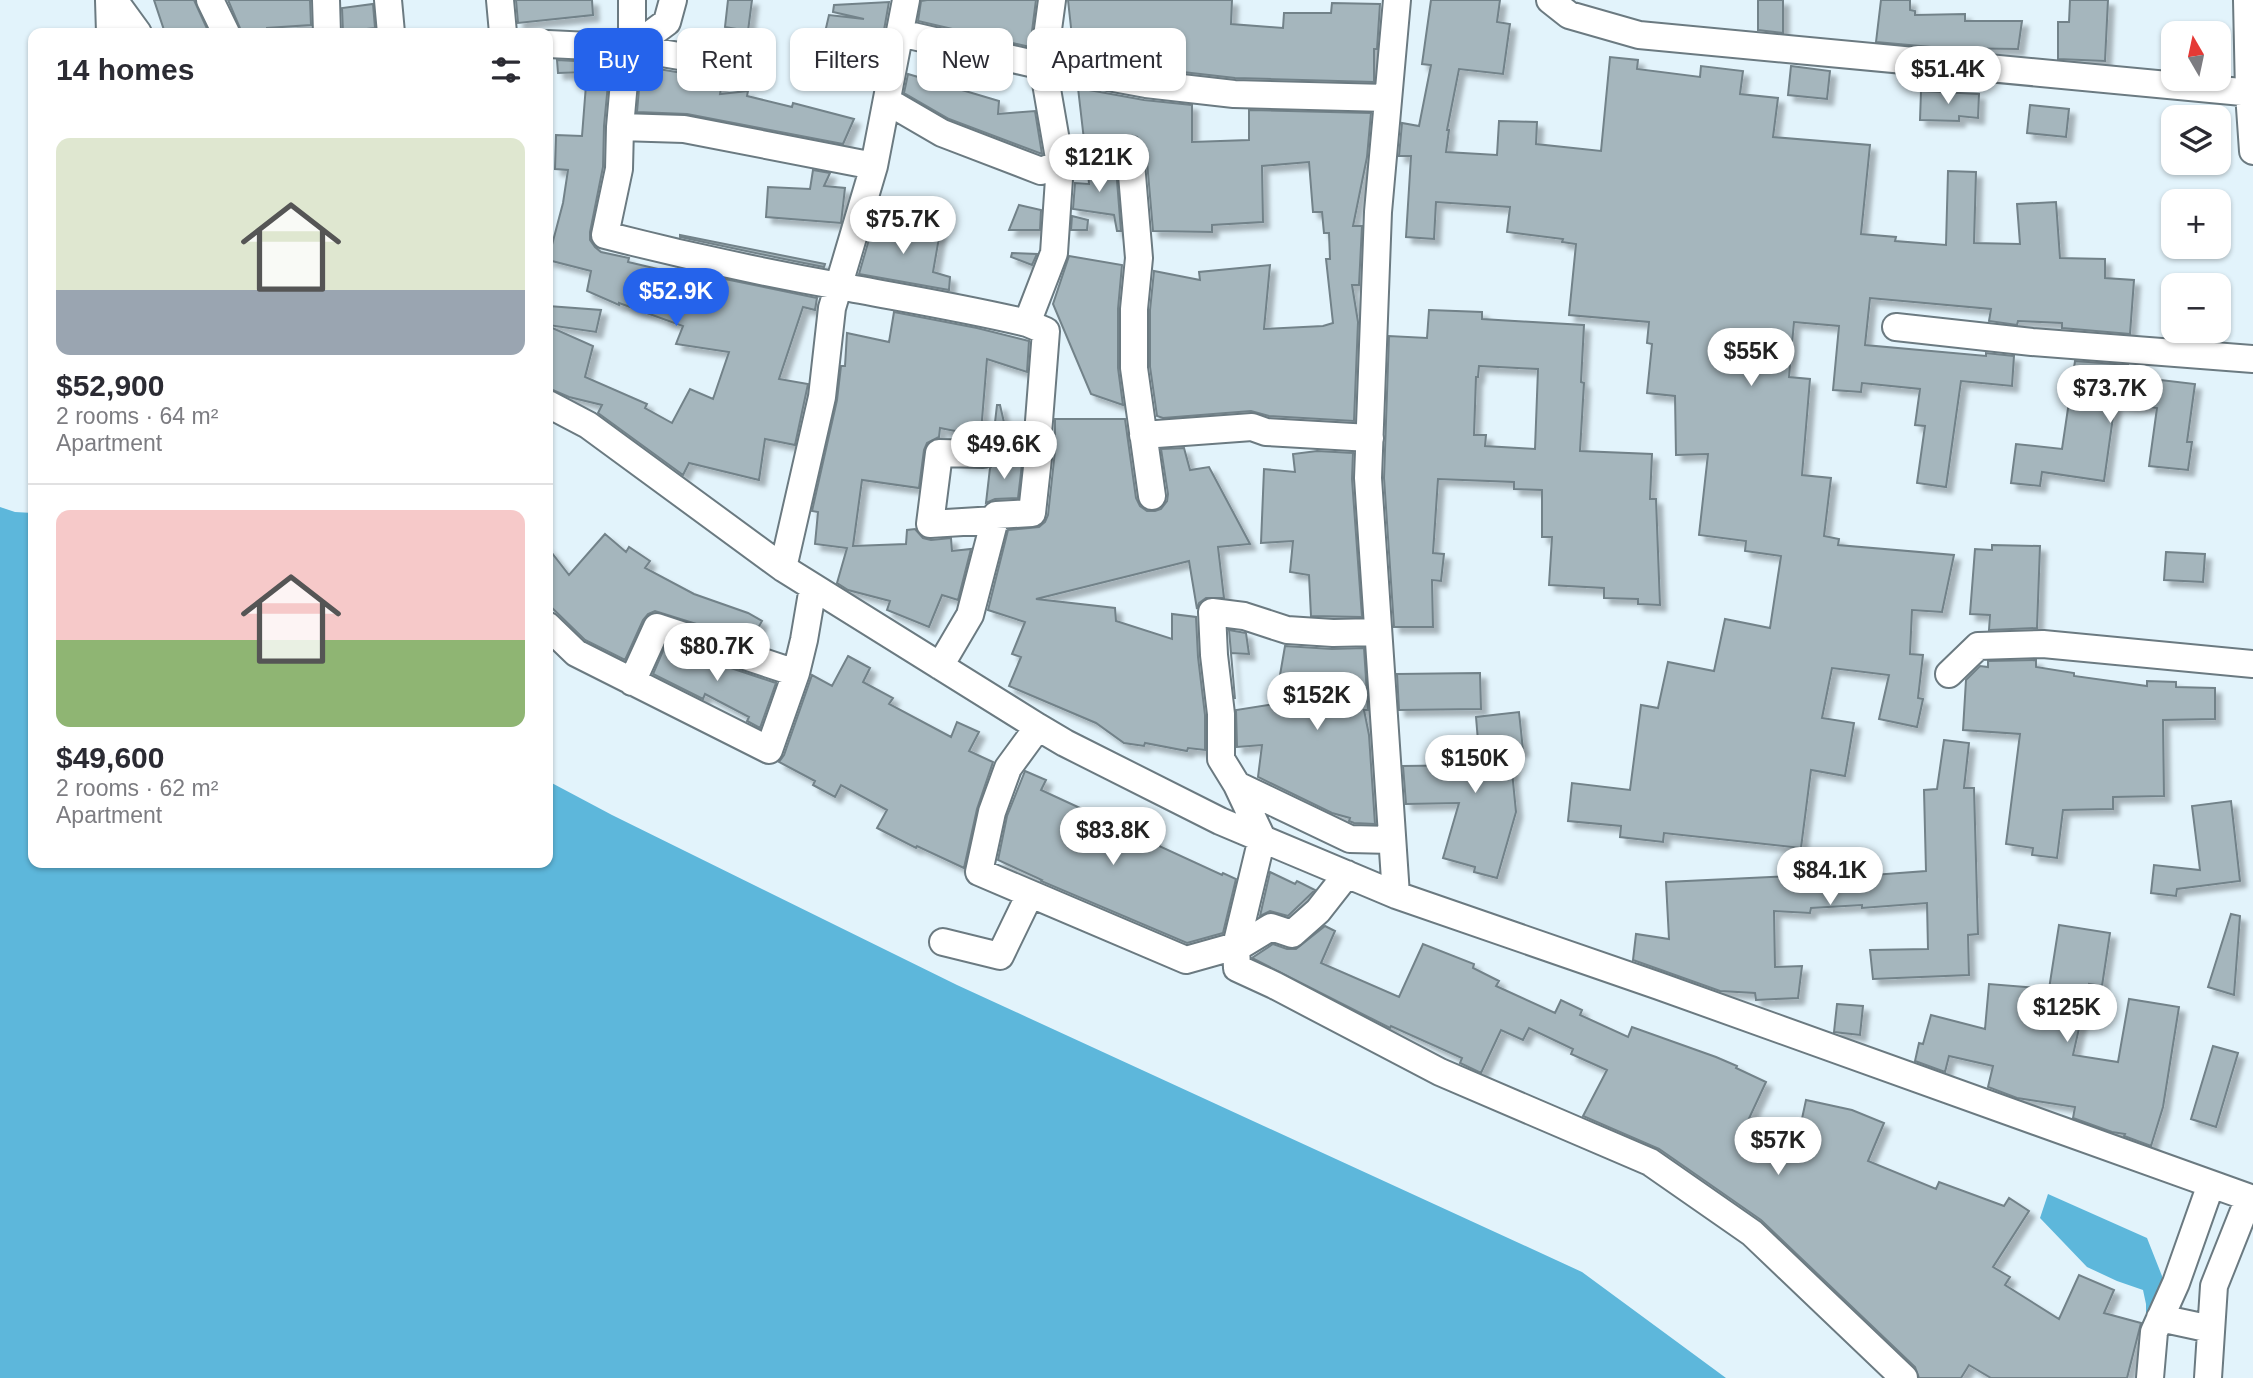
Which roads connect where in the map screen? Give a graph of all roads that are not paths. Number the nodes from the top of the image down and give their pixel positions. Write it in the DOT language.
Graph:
graph roads {
  1 [pos="109,0"];
  2 [pos="114,0"];
  3 [pos="210,0"];
  4 [pos="326,0"];
  5 [pos="388,0"];
  6 [pos="500,0"];
  7 [pos="632,0"];
  8 [pos="673,0"];
  9 [pos="906,0"];
  10 [pos="1052,0"];
  11 [pos="1397,0"];
  12 [pos="1549,0"];
  13 [pos="2247,0"];
  14 [pos="110,28"];
  15 [pos="134,28"];
  16 [pos="224,28"];
  17 [pos="327,28"];
  18 [pos="391,28"];
  19 [pos="503,28"];
  20 [pos="630,28"];
  21 [pos="658,28"];
  22 [pos="901,28"];
  23 [pos="1047,28"];
  24 [pos="903,34"];
  25 [pos="553,44"];
  26 [pos="574,45"];
  27 [pos="1027,62"];
  28 [pos="1186,88"];
  29 [pos="624,91"];
  30 [pos="889,91"];
  31 [pos="1045,91"];
  32 [pos="2251,93"];
  33 [pos="1387,98"];
  34 [pos="887,101"];
  35 [pos="620,127"];
  36 [pos="2253,151"];
  37 [pos="1060,164"];
  38 [pos="874,166"];
  39 [pos="838,286"];
  40 [pos="1027,323"];
  41 [pos="1896,327"];
  42 [pos="2253,359"];
  43 [pos="553,407"];
  44 [pos="1143,435"];
  45 [pos="1370,438"];
  46 [pos="1039,449"];
  47 [pos="1152,496"];
  48 [pos="995,520"];
  49 [pos="783,568"];
  50 [pos="813,587"];
  51 [pos="553,631"];
  52 [pos="1378,632"];
  53 [pos="2253,664"];
  54 [pos="940,666"];
  55 [pos="796,673"];
  56 [pos="1949,674"];
  57 [pos="632,682"];
  58 [pos="1038,727"];
  59 [pos="1237,785"];
  60 [pos="1262,838"];
  61 [pos="1392,840"];
  62 [pos="1347,874"];
  63 [pos="1030,894"];
  64 [pos="1396,895"];
  65 [pos="943,942"];
  66 [pos="1236,946"];
  67 [pos="2211,1184"];
  68 [pos="2251,1199"];
  69 [pos="2160,1318"];
  70 [pos="2211,1329"];
  71 [pos="1904,1378"];
  72 [pos="2150,1378"];
  73 [pos="2208,1378"];
  1 -- 14 [label="street"];
  2 -- 15 [label="street"];
  3 -- 16 [label="street"];
  4 -- 17 [label="street"];
  5 -- 18 [label="street"];
  6 -- 19 [label="street"];
  7 -- 20 [label="street"];
  8 -- 21 [label="street"];
  9 -- 22 [label="street"];
  10 -- 23 [label="street"];
  11 -- 33 [label="street"];
  12 -- 32 [label="street"];
  13 -- 32 [label="street"];
  24 -- 27 [label="street"];
  25 -- 26 [label="street"];
  28 -- 33 [label="street"];
  29 -- 35 [label="street"];
  30 -- 34 [label="street"];
  31 -- 37 [label="street"];
  32 -- 36 [label="street"];
  33 -- 45 [label="street"];
  34 -- 37 [label="street"];
  34 -- 38 [label="street"];
  35 -- 38 [label="street"];
  35 -- 39 [label="street"];
  37 -- 40 [label="street"];
  37 -- 44 [label="street"];
  38 -- 39 [label="street"];
  39 -- 40 [label="street"];
  39 -- 49 [label="street"];
  40 -- 46 [label="street"];
  41 -- 42 [label="street"];
  43 -- 49 [label="street"];
  44 -- 45 [label="street"];
  44 -- 47 [label="street"];
  45 -- 52 [label="street"];
  46 -- 48 [label="street"];
  46 -- 48 [label="street"];
  48 -- 54 [label="street"];
  49 -- 50 [label="street"];
  50 -- 54 [label="street"];
  50 -- 55 [label="street"];
  51 -- 57 [label="street"];
  52 -- 59 [label="street"];
  52 -- 61 [label="street"];
  53 -- 56 [label="street"];
  54 -- 58 [label="street"];
  55 -- 57 [label="street"];
  55 -- 57 [label="street"];
  58 -- 60 [label="street"];
  58 -- 63 [label="street"];
  59 -- 60 [label="street"];
  59 -- 61 [label="street"];
  60 -- 62 [label="street"];
  60 -- 66 [label="street"];
  61 -- 64 [label="street"];
  62 -- 64 [label="street"];
  62 -- 66 [label="street"];
  63 -- 65 [label="street"];
  63 -- 66 [label="street"];
  64 -- 67 [label="street"];
  66 -- 71 [label="street"];
  67 -- 68 [label="street"];
  67 -- 69 [label="street"];
  68 -- 70 [label="street"];
  69 -- 70 [label="street"];
  69 -- 72 [label="street"];
  70 -- 73 [label="street"];
}
